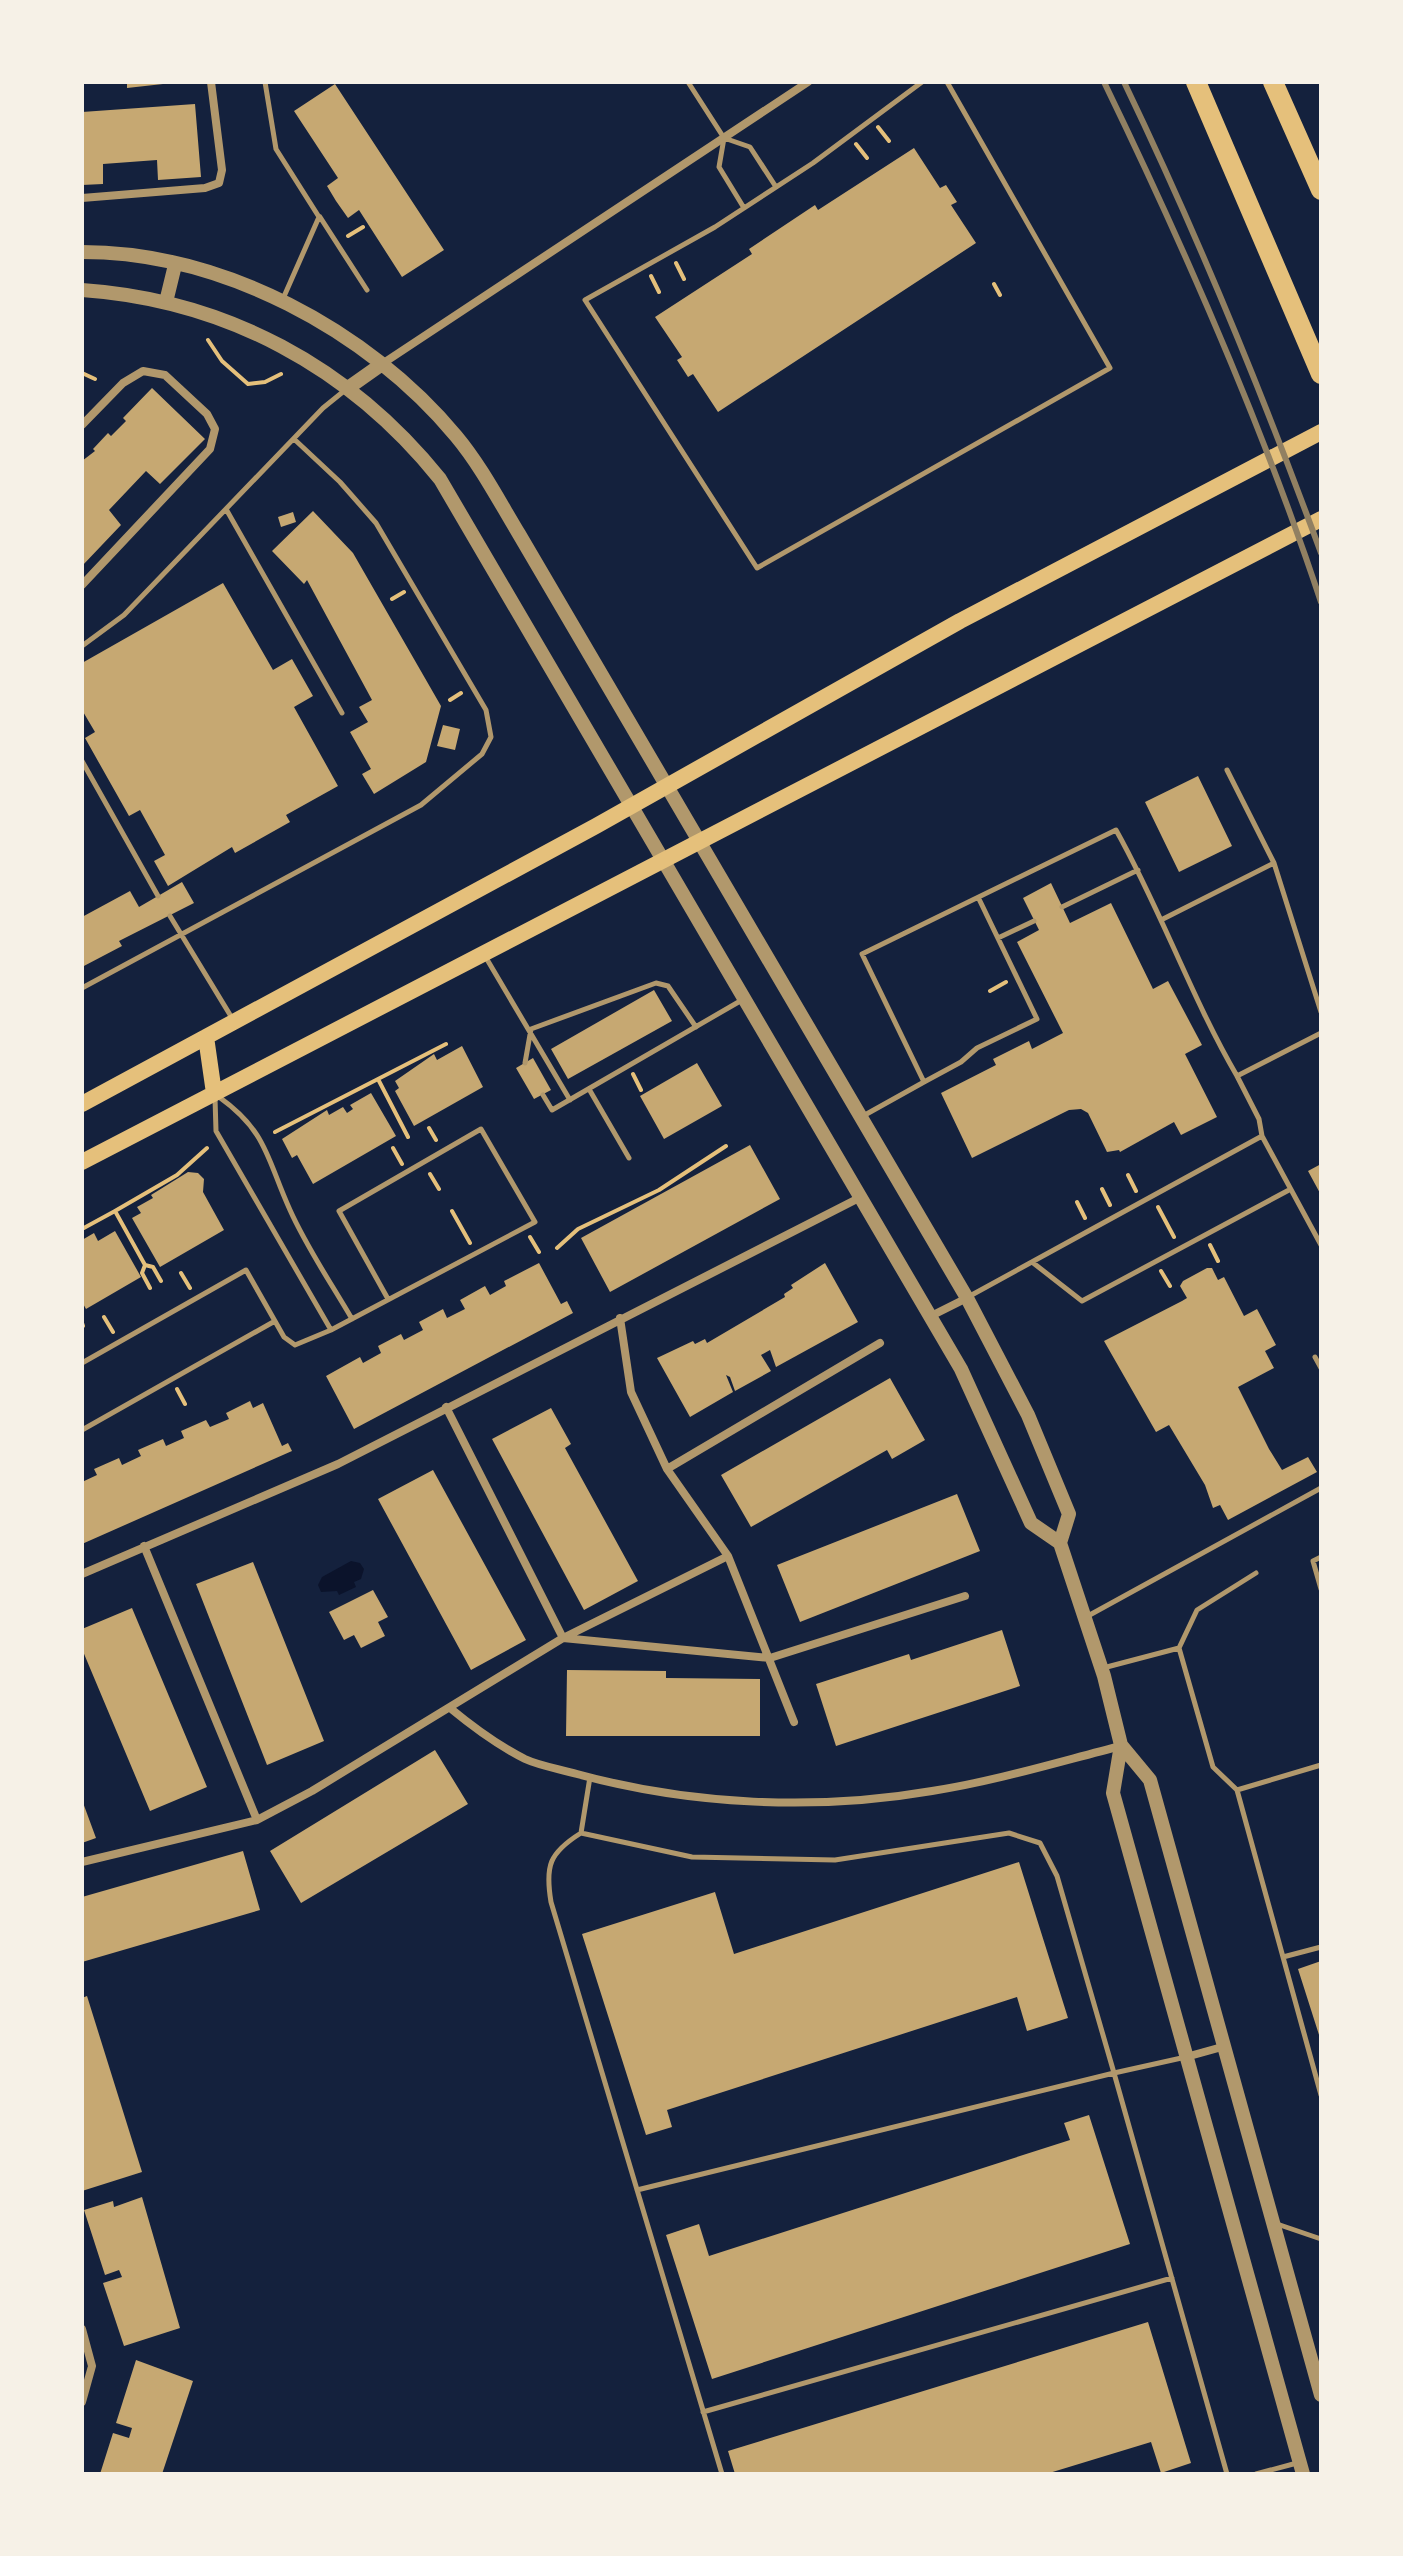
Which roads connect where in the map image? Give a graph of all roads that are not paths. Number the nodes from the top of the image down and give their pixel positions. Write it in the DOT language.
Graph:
graph roads {
  1 [pos="211,82"];
  2 [pos="265,82"];
  3 [pos="688,82"];
  4 [pos="808,82"];
  5 [pos="922,82"];
  6 [pos="947,82"];
  7 [pos="1196,82"];
  8 [pos="1273,82"];
  9 [pos="724,138"];
  10 [pos="776,187"];
  11 [pos="1321,190"];
  12 [pos="82,198"];
  13 [pos="744,208"];
  14 [pos="319,217"];
  15 [pos="82,252"];
  16 [pos="175,265"];
  17 [pos="82,290"];
  18 [pos="367,290"];
  19 [pos="166,302"];
  20 [pos="281,302"];
  21 [pos="382,364"];
  22 [pos="1321,374"];
  23 [pos="348,388"];
  24 [pos="82,425"];
  25 [pos="1321,432"];
  26 [pos="294,439"];
  27 [pos="226,509"];
  28 [pos="1321,519"];
  29 [pos="82,585"];
  30 [pos="82,646"];
  31 [pos="342,713"];
  32 [pos="82,761"];
  33 [pos="1227,770"];
  34 [pos="666,787"];
  35 [pos="632,806"];
  36 [pos="699,843"];
  37 [pos="664,861"];
  38 [pos="1274,863"];
  39 [pos="1138,870"];
  40 [pos="158,896"];
  41 [pos="979,898"];
  42 [pos="1062,907"];
  43 [pos="170,916"];
  44 [pos="1163,919"];
  45 [pos="1034,921"];
  46 [pos="181,935"];
  47 [pos="998,938"];
  48 [pos="485,955"];
  49 [pos="82,988"];
  50 [pos="746,997"];
  51 [pos="1321,1012"];
  52 [pos="235,1022"];
  53 [pos="696,1027"];
  54 [pos="531,1029"];
  55 [pos="1321,1033"];
  56 [pos="206,1037"];
  57 [pos="525,1063"];
  58 [pos="1237,1076"];
  59 [pos="924,1082"];
  60 [pos="589,1089"];
  61 [pos="214,1093"];
  62 [pos="543,1095"];
  63 [pos="570,1100"];
  64 [pos="82,1104"];
  65 [pos="862,1117"];
  66 [pos="1262,1136"];
  67 [pos="629,1158"];
  68 [pos="82,1162"];
  69 [pos="1290,1190"];
  70 [pos="861,1197"];
  71 [pos="1321,1245"];
  72 [pos="1032,1262"];
  73 [pos="967,1298"];
  74 [pos="388,1299"];
  75 [pos="931,1316"];
  76 [pos="620,1318"];
  77 [pos="352,1319"];
  78 [pos="275,1321"];
  79 [pos="331,1330"];
  80 [pos="880,1343"];
  81 [pos="1315,1357"];
  82 [pos="82,1363"];
  83 [pos="1321,1368"];
  84 [pos="446,1407"];
  85 [pos="82,1430"];
  86 [pos="667,1469"];
  87 [pos="1321,1488"];
  88 [pos="1060,1543"];
  89 [pos="144,1546"];
  90 [pos="728,1556"];
  91 [pos="1321,1557"];
  92 [pos="1256,1573"];
  93 [pos="82,1574"];
  94 [pos="1321,1589"];
  95 [pos="965,1596"];
  96 [pos="1085,1617"];
  97 [pos="563,1638"];
  98 [pos="1179,1648"];
  99 [pos="770,1658"];
  100 [pos="1101,1668"];
  101 [pos="450,1708"];
  102 [pos="794,1722"];
  103 [pos="1121,1745"];
  104 [pos="1321,1765"];
  105 [pos="590,1777"];
  106 [pos="1237,1790"];
  107 [pos="257,1820"];
  108 [pos="581,1833"];
  109 [pos="82,1862"];
  110 [pos="1321,1947"];
  111 [pos="1283,1957"];
  112 [pos="1222,2047"];
  113 [pos="1186,2057"];
  114 [pos="1114,2073"];
  115 [pos="1321,2095"];
  116 [pos="637,2190"];
  117 [pos="1274,2223"];
  118 [pos="1321,2239"];
  119 [pos="1172,2278"];
  120 [pos="82,2329"];
  121 [pos="87,2366"];
  122 [pos="1321,2395"];
  123 [pos="82,2402"];
  124 [pos="703,2412"];
  125 [pos="1301,2468"];
  126 [pos="722,2474"];
  127 [pos="1227,2474"];
  128 [pos="1256,2474"];
  1 -- 12 [label="street"];
  2 -- 14 [label="lane"];
  3 -- 9 [label="lane"];
  4 -- 9 [label="street"];
  5 -- 10 [label="lane"];
  6 -- 13 [label="lane"];
  7 -- 22 [label="highway"];
  8 -- 11 [label="highway"];
  9 -- 10 [label="lane"];
  9 -- 13 [label="lane"];
  9 -- 21 [label="street"];
  10 -- 13 [label="lane"];
  14 -- 18 [label="lane"];
  14 -- 20 [label="lane"];
  15 -- 16 [label="street"];
  16 -- 19 [label="street"];
  16 -- 20 [label="street"];
  17 -- 19 [label="street"];
  19 -- 23 [label="street"];
  20 -- 21 [label="street"];
  21 -- 23 [label="street"];
  21 -- 34 [label="street"];
  23 -- 26 [label="lane"];
  23 -- 35 [label="street"];
  24 -- 29 [label="street"];
  25 -- 34 [label="main road"];
  26 -- 27 [label="lane"];
  26 -- 46 [label="lane"];
  27 -- 30 [label="lane"];
  27 -- 31 [label="lane"];
  28 -- 36 [label="main road"];
  32 -- 40 [label="lane"];
  33 -- 38 [label="lane"];
  34 -- 35 [label="main road"];
  34 -- 36 [label="street"];
  35 -- 37 [label="street"];
  35 -- 52 [label="main road"];
  36 -- 37 [label="main road"];
  36 -- 65 [label="street"];
  37 -- 48 [label="main road"];
  37 -- 50 [label="street"];
  38 -- 44 [label="lane"];
  38 -- 51 [label="lane"];
  39 -- 41 [label="lane"];
  39 -- 42 [label="lane"];
  39 -- 44 [label="lane"];
  41 -- 47 [label="lane"];
  41 -- 59 [label="lane"];
  43 -- 46 [label="lane"];
  44 -- 58 [label="lane"];
  45 -- 47 [label="lane"];
  46 -- 49 [label="lane"];
  46 -- 52 [label="lane"];
  47 -- 59 [label="lane"];
  48 -- 54 [label="lane"];
  48 -- 61 [label="main road"];
  50 -- 53 [label="lane"];
  50 -- 70 [label="street"];
  52 -- 56 [label="main road"];
  53 -- 54 [label="lane"];
  53 -- 60 [label="lane"];
  54 -- 57 [label="lane"];
  54 -- 63 [label="lane"];
  55 -- 58 [label="lane"];
  56 -- 61 [label="main road"];
  56 -- 64 [label="main road"];
  58 -- 66 [label="lane"];
  59 -- 65 [label="lane"];
  60 -- 63 [label="lane"];
  60 -- 67 [label="lane"];
  61 -- 68 [label="main road"];
  61 -- 77 [label="lane"];
  61 -- 79 [label="lane"];
  62 -- 63 [label="lane"];
  65 -- 73 [label="street"];
  66 -- 69 [label="lane"];
  66 -- 72 [label="lane"];
  69 -- 71 [label="lane"];
  69 -- 72 [label="lane"];
  70 -- 75 [label="street"];
  70 -- 76 [label="street"];
  72 -- 73 [label="lane"];
  73 -- 75 [label="street"];
  73 -- 88 [label="street"];
  74 -- 74 [label="lane"];
  74 -- 77 [label="lane"];
  75 -- 88 [label="street"];
  76 -- 84 [label="street"];
  76 -- 86 [label="street"];
  77 -- 79 [label="lane"];
  78 -- 79 [label="lane"];
  78 -- 82 [label="lane"];
  78 -- 85 [label="lane"];
  80 -- 86 [label="street"];
  81 -- 83 [label="lane"];
  84 -- 89 [label="street"];
  84 -- 97 [label="street"];
  86 -- 90 [label="street"];
  87 -- 96 [label="lane"];
  88 -- 96 [label="street"];
  89 -- 93 [label="street"];
  89 -- 107 [label="street"];
  90 -- 97 [label="street"];
  90 -- 99 [label="street"];
  91 -- 94 [label="lane"];
  92 -- 98 [label="lane"];
  95 -- 99 [label="street"];
  96 -- 100 [label="street"];
  97 -- 99 [label="street"];
  97 -- 101 [label="street"];
  98 -- 100 [label="lane"];
  98 -- 106 [label="lane"];
  99 -- 102 [label="street"];
  100 -- 103 [label="street"];
  101 -- 105 [label="street"];
  101 -- 107 [label="street"];
  103 -- 105 [label="street"];
  103 -- 112 [label="street"];
  103 -- 113 [label="street"];
  104 -- 106 [label="lane"];
  105 -- 108 [label="lane"];
  106 -- 111 [label="lane"];
  107 -- 109 [label="street"];
  108 -- 114 [label="lane"];
  108 -- 116 [label="lane"];
  110 -- 111 [label="lane"];
  111 -- 115 [label="lane"];
  112 -- 113 [label="street"];
  112 -- 117 [label="street"];
  113 -- 114 [label="lane"];
  113 -- 125 [label="street"];
  114 -- 116 [label="lane"];
  114 -- 119 [label="lane"];
  116 -- 124 [label="lane"];
  117 -- 118 [label="lane"];
  117 -- 122 [label="street"];
  119 -- 124 [label="lane"];
  119 -- 127 [label="lane"];
  120 -- 121 [label="street"];
  121 -- 123 [label="street"];
  124 -- 126 [label="lane"];
  125 -- 128 [label="lane"];
}
